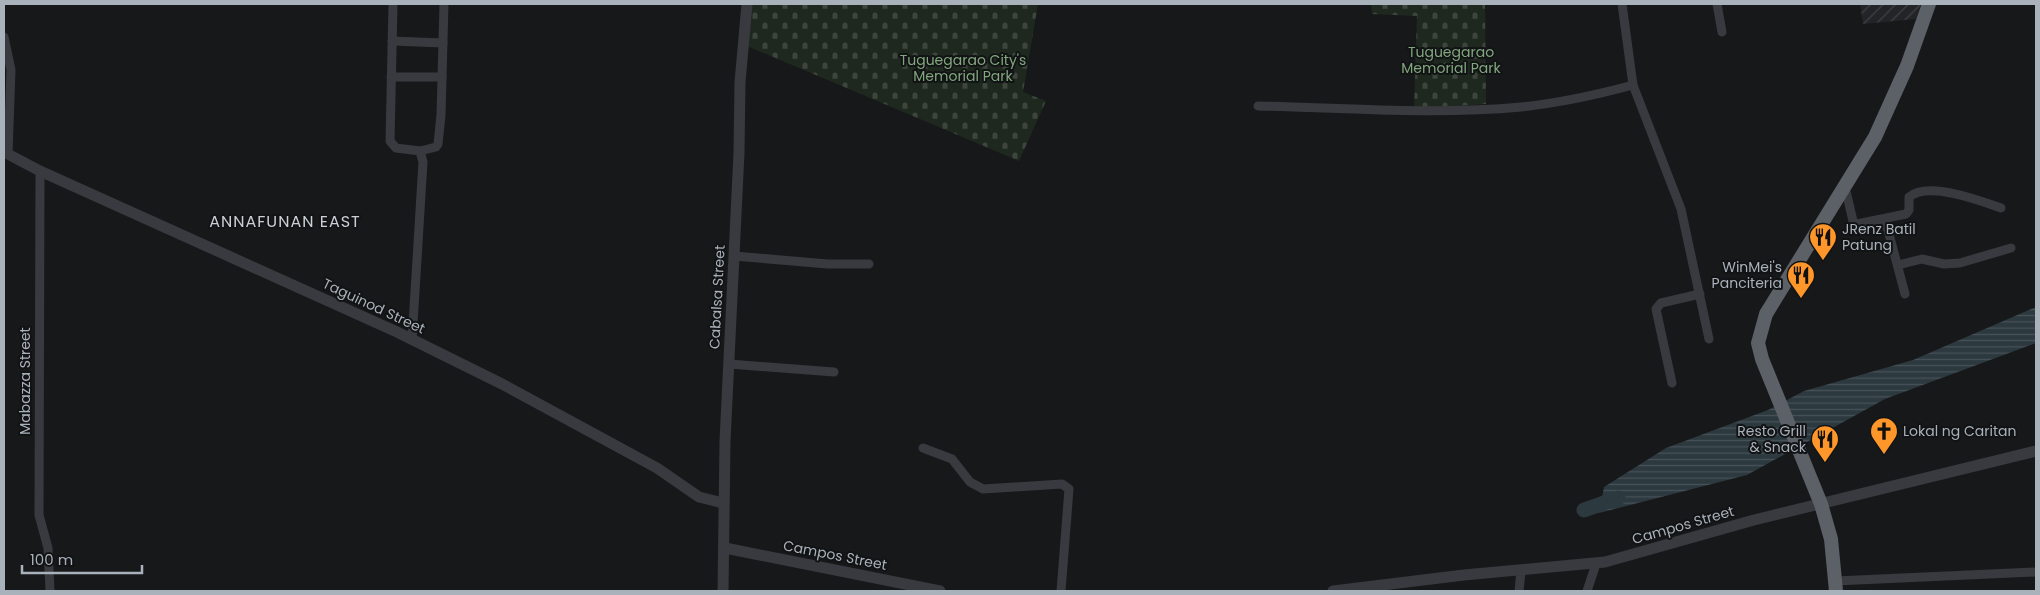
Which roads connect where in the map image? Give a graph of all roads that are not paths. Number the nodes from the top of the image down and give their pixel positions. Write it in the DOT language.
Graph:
graph roads {
  1 [pos="393,4"];
  2 [pos="444,4"];
  3 [pos="747,4"];
  4 [pos="1622,4"];
  5 [pos="1717,4"];
  6 [pos="1929,4"];
  7 [pos="1722,32"];
  8 [pos="4,37"];
  9 [pos="392,41"];
  10 [pos="443,43"];
  11 [pos="391,77"];
  12 [pos="442,77"];
  13 [pos="1633,86"];
  14 [pos="1258,106"];
  15 [pos="420,151"];
  16 [pos="6,153"];
  17 [pos="40,171"];
  18 [pos="1845,187"];
  19 [pos="2001,208"];
  20 [pos="1885,219"];
  21 [pos="2011,248"];
  22 [pos="734,256"];
  23 [pos="869,264"];
  24 [pos="1898,265"];
  25 [pos="1700,294"];
  26 [pos="1905,294"];
  27 [pos="1710,339"];
  28 [pos="412,340"];
  29 [pos="729,364"];
  30 [pos="834,372"];
  31 [pos="1672,383"];
  32 [pos="923,448"];
  33 [pos="2036,451"];
  34 [pos="723,503"];
  35 [pos="1821,504"];
  36 [pos="725,548"];
  37 [pos="1596,564"];
  38 [pos="1521,571"];
  39 [pos="2036,572"];
  40 [pos="1835,586"];
  41 [pos="1352,590"];
  42 [pos="50,591"];
  43 [pos="723,591"];
  44 [pos="940,591"];
  45 [pos="1061,591"];
  46 [pos="1333,591"];
  47 [pos="1519,591"];
  48 [pos="1587,591"];
  1 -- 9 [label="street"];
  2 -- 10 [label="street"];
  3 -- 22 [label="street, Cabalsa Street"];
  4 -- 13 [label="street"];
  5 -- 7 [label="street"];
  6 -- 18 [label="highway"];
  8 -- 16 [label="street"];
  9 -- 10 [label="street"];
  9 -- 11 [label="street"];
  10 -- 12 [label="street"];
  11 -- 12 [label="street"];
  11 -- 15 [label="street"];
  12 -- 15 [label="street"];
  13 -- 14 [label="street"];
  13 -- 25 [label="street"];
  15 -- 28 [label="street"];
  16 -- 17 [label="street, Taguinod Street"];
  17 -- 28 [label="street, Taguinod Street"];
  17 -- 42 [label="street, Mabazza Street"];
  18 -- 20 [label="street"];
  18 -- 35 [label="highway"];
  19 -- 20 [label="street"];
  20 -- 24 [label="street"];
  21 -- 24 [label="street"];
  22 -- 23 [label="street"];
  22 -- 29 [label="street, Cabalsa Street"];
  24 -- 26 [label="street"];
  25 -- 27 [label="street"];
  25 -- 31 [label="street"];
  28 -- 34 [label="street, Taguinod Street"];
  29 -- 30 [label="street"];
  29 -- 34 [label="street, Cabalsa Street"];
  32 -- 45 [label="street"];
  33 -- 35 [label="street, Campos Street"];
  34 -- 36 [label="street, Cabalsa Street"];
  35 -- 37 [label="street, Campos Street"];
  35 -- 40 [label="highway"];
  36 -- 43 [label="street, Cabalsa Street"];
  36 -- 44 [label="street, Campos Street"];
  37 -- 38 [label="street, Campos Street"];
  37 -- 48 [label="street"];
  38 -- 41 [label="street, Campos Street"];
  38 -- 47 [label="street"];
  39 -- 40 [label="street"];
  41 -- 46 [label="street, Campos Street"];
}
